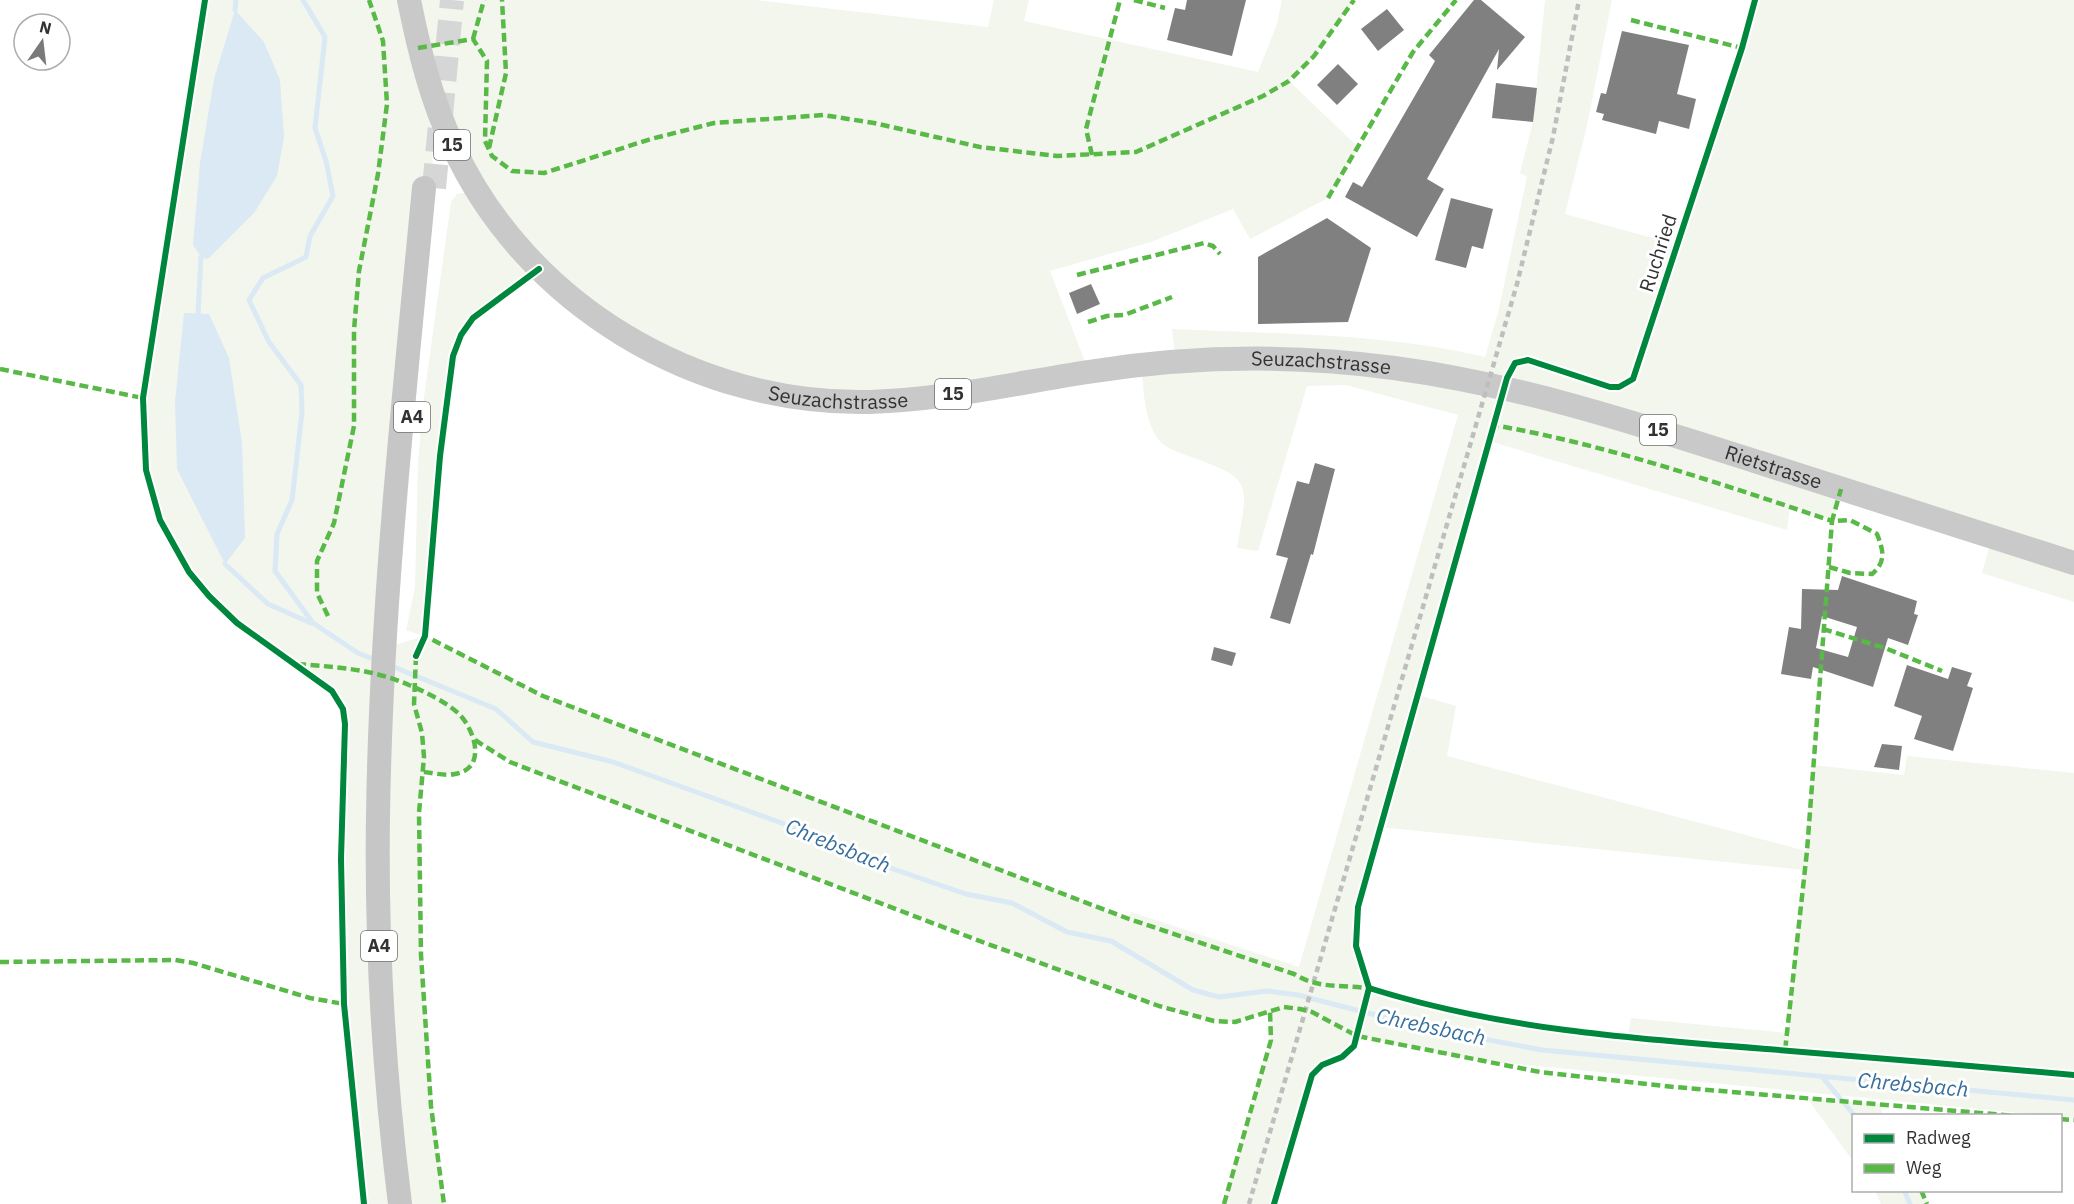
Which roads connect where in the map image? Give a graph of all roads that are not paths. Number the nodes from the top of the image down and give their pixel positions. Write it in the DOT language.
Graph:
graph roads {
  1 [pos="409,0"];
  2 [pos="429,188"];
  3 [pos="1472,380"];
  4 [pos="2074,563"];
  5 [pos="387,689"];
  6 [pos="400,1204"];
  7 [pos="410,1204"];
  1 -- 3 [label="main road, Seuzachstrasse / 15"];
  2 -- 5 [label="highway, A4"];
  3 -- 4 [label="main road, Rietstrasse / 15"];
  5 -- 6 [label="highway, A4"];
  5 -- 7 [label="highway, A4"];
}
